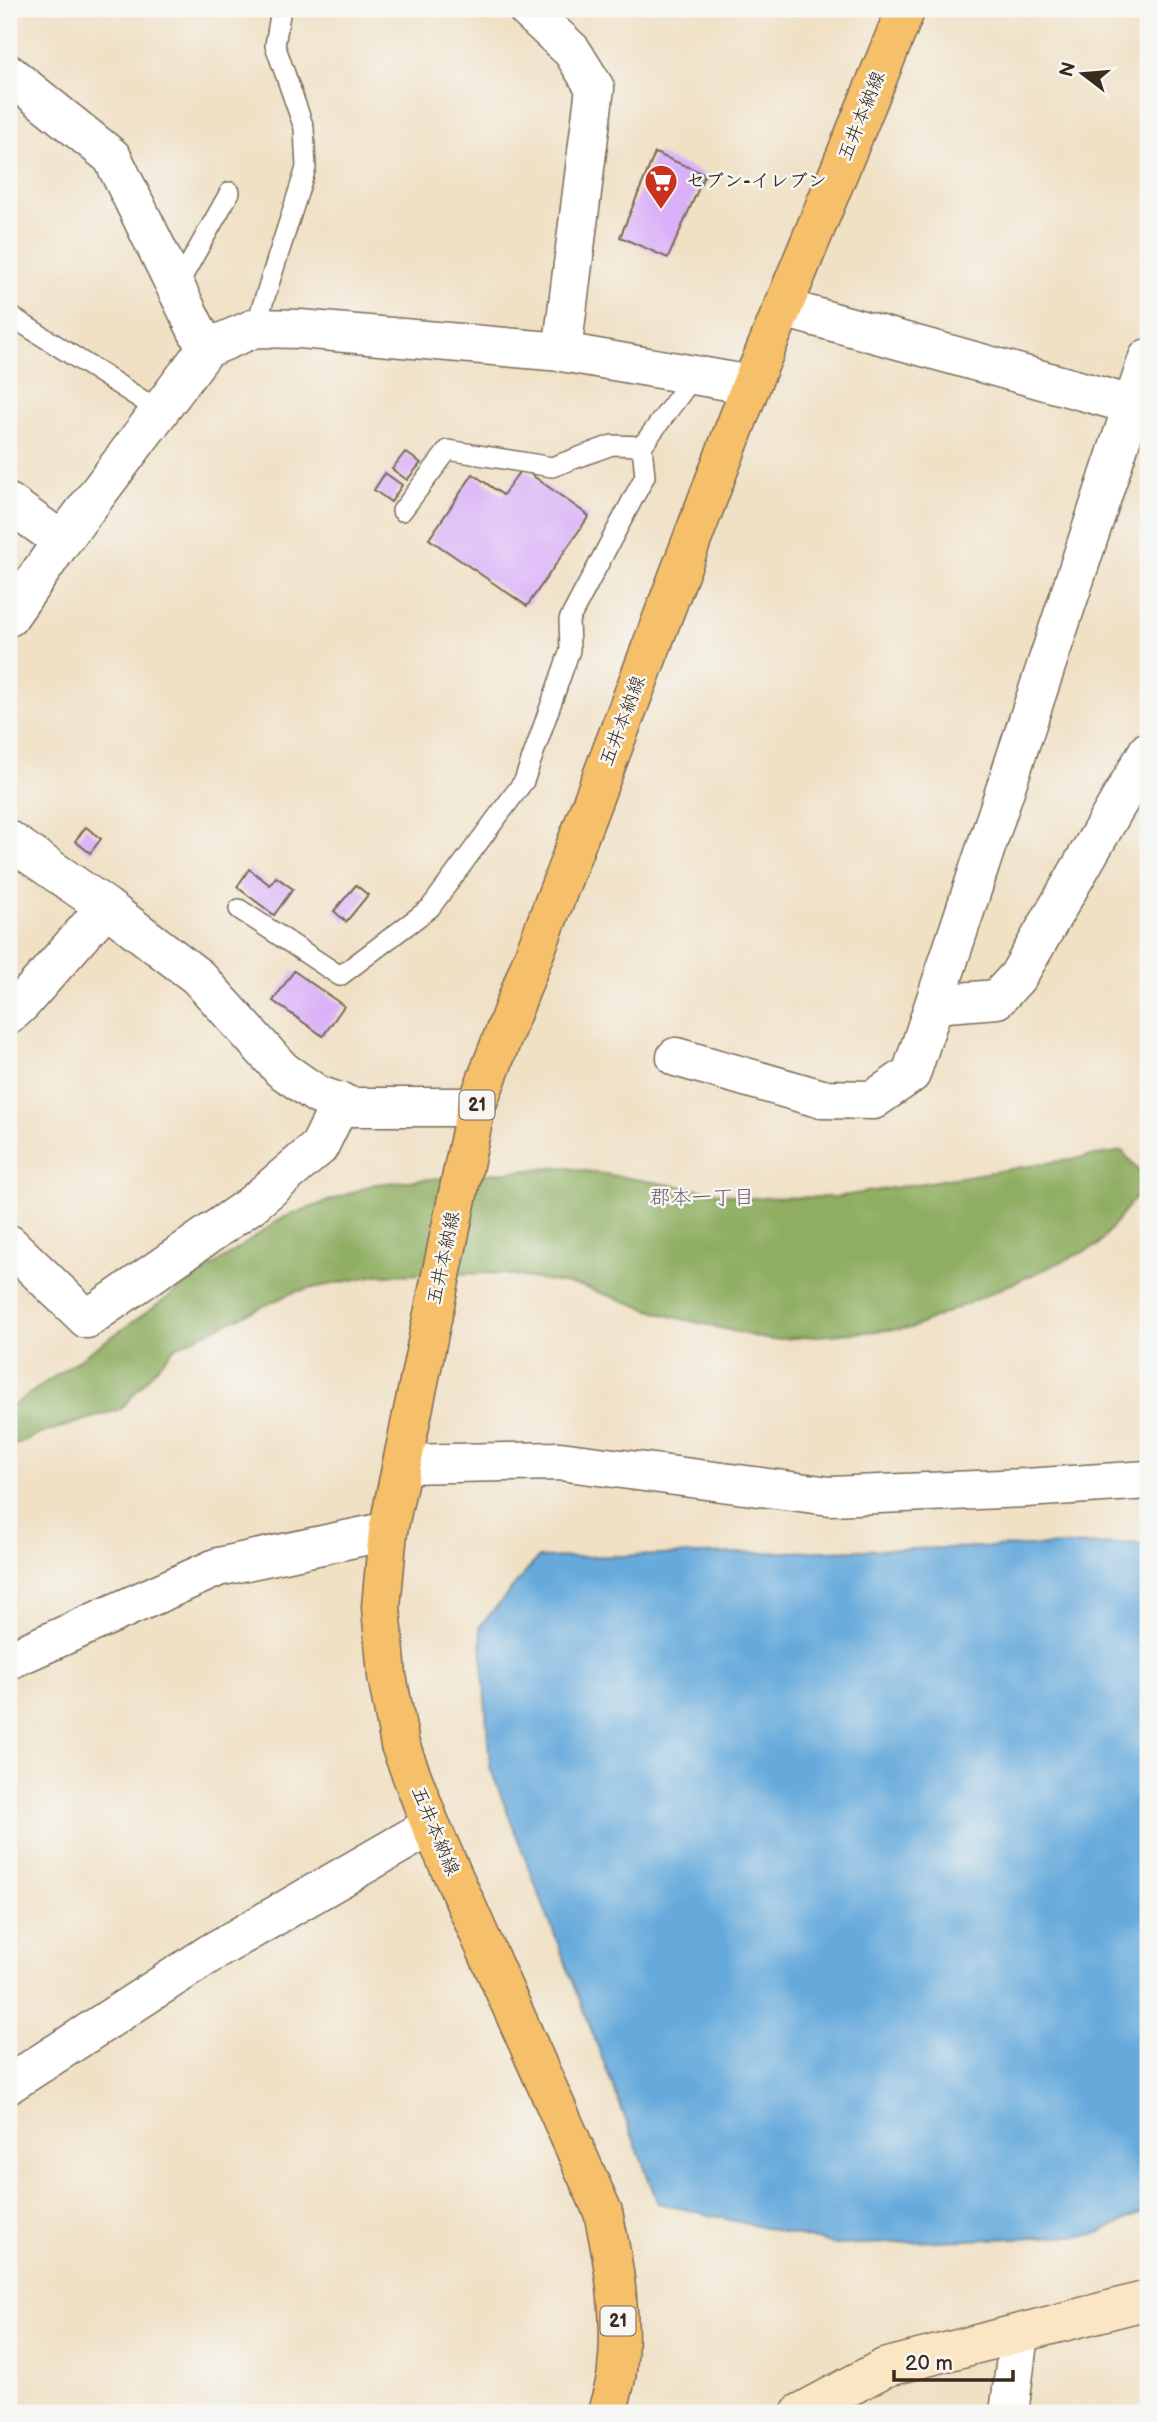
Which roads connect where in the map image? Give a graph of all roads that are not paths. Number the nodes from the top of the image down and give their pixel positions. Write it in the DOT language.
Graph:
graph roads {
  1 [pos="281,9"];
  2 [pos="527,9"];
  3 [pos="906,9"];
  4 [pos="9,74"];
  5 [pos="230,192"];
  6 [pos="176,288"];
  7 [pos="783,309"];
  8 [pos="9,316"];
  9 [pos="255,328"];
  10 [pos="206,349"];
  11 [pos="562,352"];
  12 [pos="1148,358"];
  13 [pos="694,376"];
  14 [pos="751,385"];
  15 [pos="158,410"];
  16 [pos="1135,422"];
  17 [pos="642,446"];
  18 [pos="9,503"];
  19 [pos="402,511"];
  20 [pos="62,541"];
  21 [pos="9,617"];
  22 [pos="1148,751"];
  23 [pos="9,839"];
  24 [pos="106,907"];
  25 [pos="239,909"];
  26 [pos="934,1003"];
  27 [pos="9,1015"];
  28 [pos="676,1057"];
  29 [pos="341,1102"];
  30 [pos="476,1107"];
  31 [pos="9,1244"];
  32 [pos="402,1464"];
  33 [pos="1148,1480"];
  34 [pos="388,1531"];
  35 [pos="9,1660"];
  36 [pos="431,1826"];
  37 [pos="9,2084"];
  38 [pos="1148,2300"];
  39 [pos="1019,2333"];
  40 [pos="607,2413"];
  41 [pos="800,2413"];
  42 [pos="1009,2413"];
  1 -- 9 [label="lane"];
  2 -- 11 [label="street"];
  3 -- 7 [label="main road, 五井本納線 / 21"];
  4 -- 6 [label="street"];
  5 -- 6 [label="lane"];
  6 -- 10 [label="street"];
  7 -- 14 [label="main road, 五井本納線 / 21"];
  7 -- 16 [label="street"];
  8 -- 15 [label="lane"];
  9 -- 10 [label="street"];
  9 -- 11 [label="street"];
  10 -- 15 [label="street"];
  11 -- 13 [label="street"];
  12 -- 16 [label="street"];
  13 -- 14 [label="street"];
  13 -- 17 [label="lane"];
  14 -- 30 [label="main road, 五井本納線 / 21"];
  15 -- 20 [label="street"];
  16 -- 26 [label="street"];
  17 -- 19 [label="lane"];
  17 -- 25 [label="lane"];
  18 -- 20 [label="street"];
  20 -- 21 [label="street"];
  22 -- 26 [label="street"];
  23 -- 24 [label="street"];
  24 -- 27 [label="street"];
  24 -- 29 [label="street"];
  26 -- 28 [label="street"];
  29 -- 30 [label="street"];
  29 -- 31 [label="street"];
  30 -- 32 [label="main road, 五井本納線 / 21"];
  32 -- 33 [label="street"];
  32 -- 34 [label="main road, 五井本納線 / 21"];
  34 -- 35 [label="street"];
  34 -- 36 [label="main road, 五井本納線 / 21"];
  36 -- 37 [label="street"];
  36 -- 40 [label="main road, 五井本納線 / 21"];
  38 -- 39 [label="street"];
  39 -- 41 [label="street"];
  39 -- 42 [label="street"];
}
